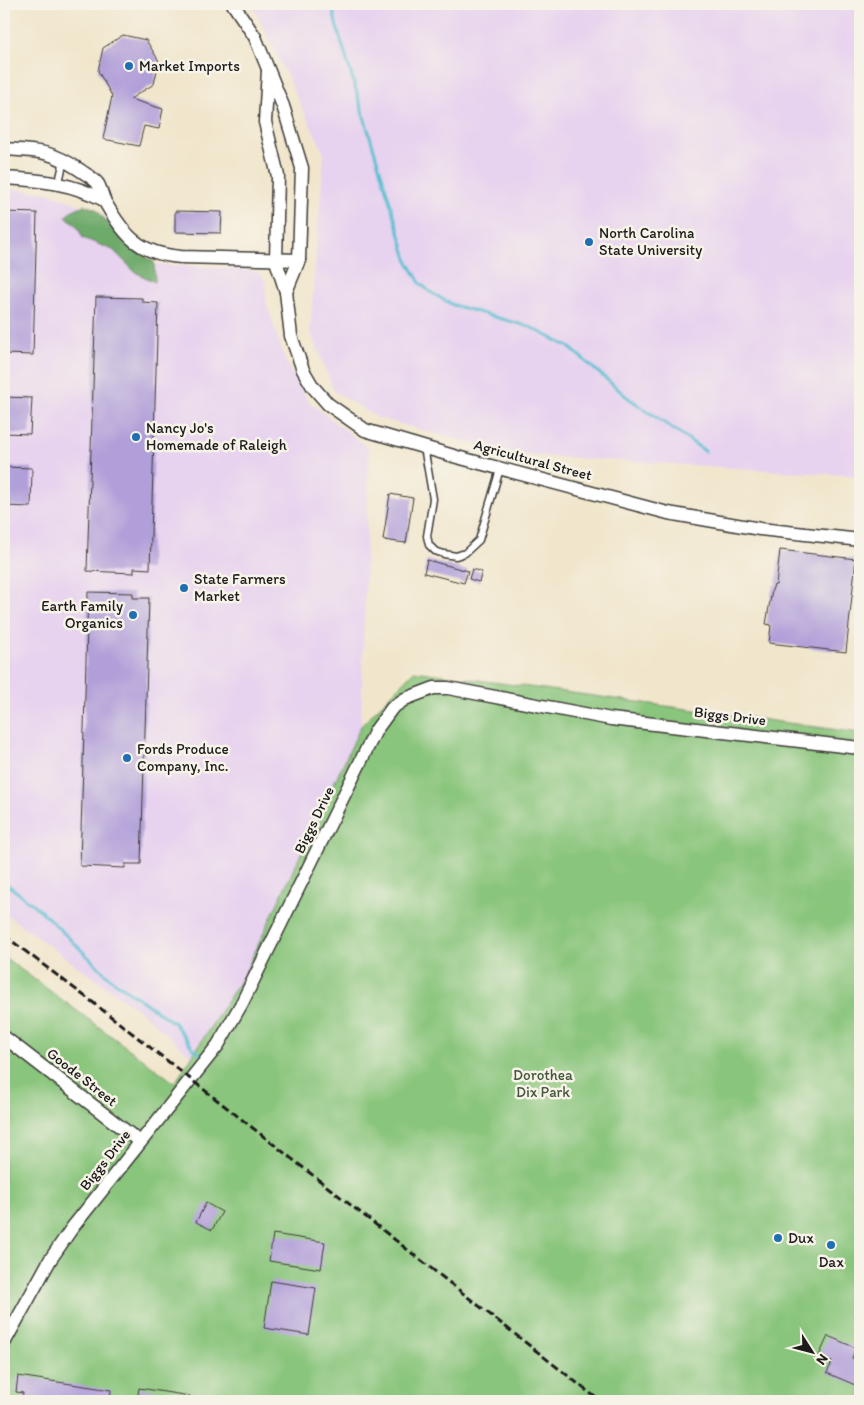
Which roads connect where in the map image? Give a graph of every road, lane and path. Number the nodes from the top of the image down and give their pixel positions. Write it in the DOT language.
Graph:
graph roads {
  1 [pos="233,4"];
  2 [pos="268,70"];
  3 [pos="4,149"];
  4 [pos="64,160"];
  5 [pos="4,178"];
  6 [pos="59,182"];
  7 [pos="104,200"];
  8 [pos="276,260"];
  9 [pos="299,260"];
  10 [pos="286,292"];
  11 [pos="424,447"];
  12 [pos="500,469"];
  13 [pos="860,540"];
  14 [pos="860,748"];
  15 [pos="4,1037"];
  16 [pos="140,1142"];
  17 [pos="4,1343"];
  1 -- 2 [label="street, Agricultural Street"];
  2 -- 8 [label="street, Agricultural Street"];
  2 -- 9 [label="street, Agricultural Street"];
  3 -- 4 [label="street"];
  4 -- 6 [label="lane"];
  4 -- 7 [label="street"];
  5 -- 6 [label="street"];
  6 -- 7 [label="street"];
  7 -- 8 [label="street"];
  8 -- 9 [label="street"];
  8 -- 10 [label="street, Agricultural Street"];
  9 -- 10 [label="street, Agricultural Street"];
  10 -- 11 [label="street, Agricultural Street"];
  11 -- 12 [label="street, Agricultural Street"];
  11 -- 12 [label="lane"];
  12 -- 13 [label="street, Agricultural Street"];
  14 -- 16 [label="street, Biggs Drive"];
  15 -- 16 [label="street, Goode Street"];
  16 -- 17 [label="street, Biggs Drive"];
}
